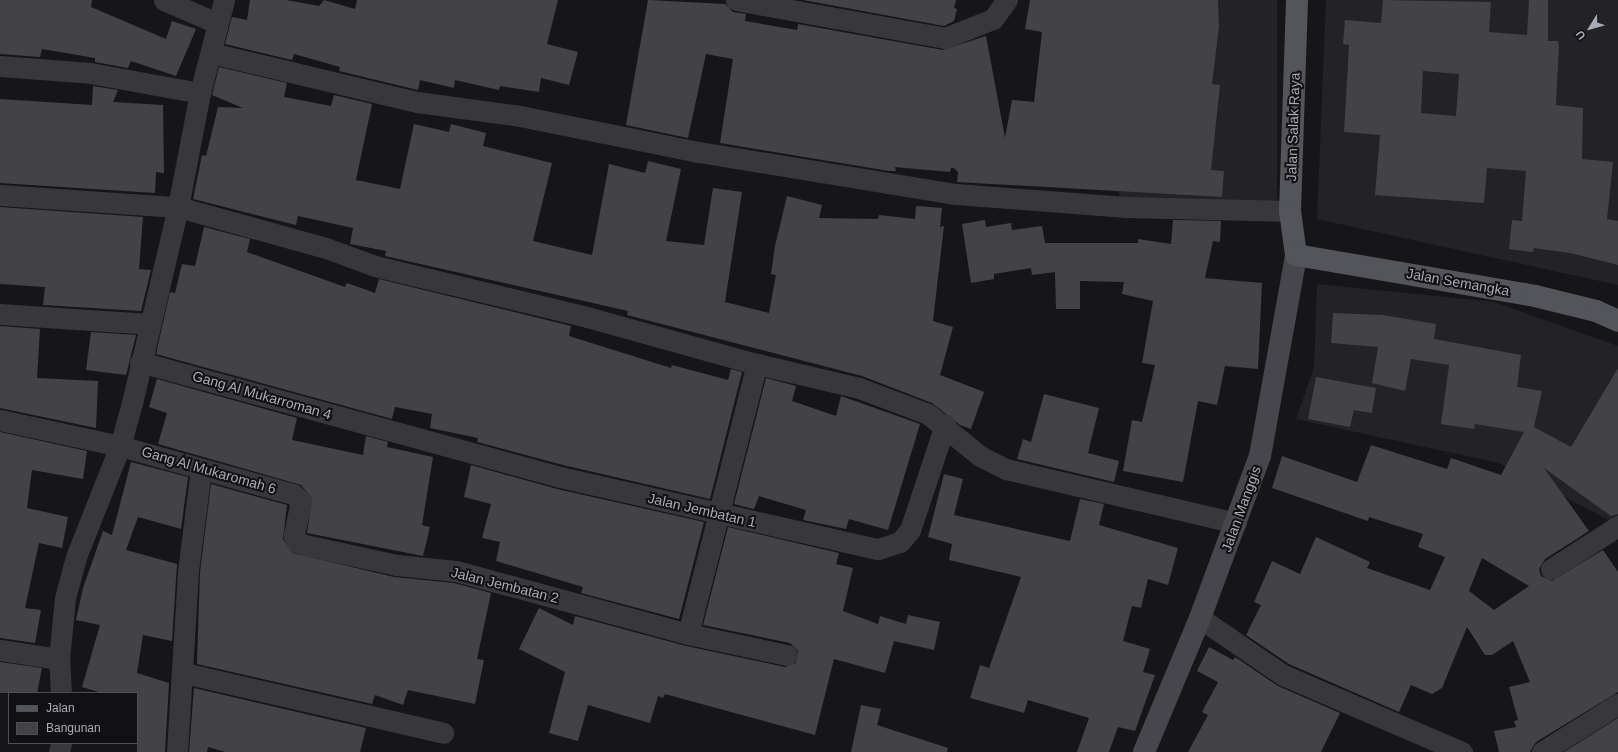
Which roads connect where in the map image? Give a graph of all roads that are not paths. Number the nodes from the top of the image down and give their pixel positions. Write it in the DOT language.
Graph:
graph roads {
  1 [pos="164,0"];
  2 [pos="224,0"];
  3 [pos="736,0"];
  4 [pos="1007,0"];
  5 [pos="1297,0"];
  6 [pos="217,23"];
  7 [pos="211,53"];
  8 [pos="0,66"];
  9 [pos="200,93"];
  10 [pos="0,196"];
  11 [pos="178,207"];
  12 [pos="1290,211"];
  13 [pos="1296,254"];
  14 [pos="0,314"];
  15 [pos="1618,321"];
  16 [pos="149,324"];
  17 [pos="140,362"];
  18 [pos="757,364"];
  19 [pos="0,420"];
  20 [pos="945,425"];
  21 [pos="383,430"];
  22 [pos="120,446"];
  23 [pos="201,468"];
  24 [pos="297,496"];
  25 [pos="718,515"];
  26 [pos="1236,523"];
  27 [pos="1618,526"];
  28 [pos="1551,569"];
  29 [pos="1200,618"];
  30 [pos="688,634"];
  31 [pos="0,650"];
  32 [pos="787,655"];
  33 [pos="59,659"];
  34 [pos="184,673"];
  35 [pos="61,692"];
  36 [pos="1618,704"];
  37 [pos="443,733"];
  38 [pos="177,752"];
  39 [pos="1144,752"];
  40 [pos="1462,752"];
  41 [pos="1542,752"];
  1 -- 6 [label="street"];
  2 -- 6 [label="street"];
  3 -- 4 [label="street"];
  5 -- 12 [label="main road, Jalan Salak Raya"];
  6 -- 7 [label="street"];
  7 -- 9 [label="street"];
  7 -- 12 [label="street"];
  8 -- 9 [label="street"];
  9 -- 11 [label="street"];
  10 -- 11 [label="street"];
  11 -- 16 [label="street"];
  11 -- 18 [label="street"];
  12 -- 13 [label="main road, Jalan Salak Raya"];
  13 -- 15 [label="main road, Jalan Semangka"];
  13 -- 26 [label="street, Jalan Manggis"];
  14 -- 16 [label="street"];
  16 -- 17 [label="street"];
  17 -- 21 [label="street, Gang Al Mukarroman 4"];
  17 -- 22 [label="street"];
  18 -- 20 [label="street"];
  18 -- 25 [label="street"];
  19 -- 22 [label="street, Gang Al Mukaromah 6"];
  20 -- 25 [label="street, Jalan Jembatan 1"];
  20 -- 26 [label="street"];
  21 -- 25 [label="street, Jalan Jembatan 1"];
  22 -- 23 [label="street, Gang Al Mukaromah 6"];
  22 -- 33 [label="street"];
  23 -- 24 [label="street, Gang Al Mukaromah 6"];
  23 -- 34 [label="street"];
  24 -- 30 [label="street, Jalan Jembatan 2"];
  25 -- 30 [label="street"];
  26 -- 29 [label="street, Jalan Manggis"];
  27 -- 28 [label="street"];
  29 -- 39 [label="street, Jalan Manggis"];
  29 -- 40 [label="street"];
  30 -- 32 [label="street, Jalan Jembatan 2"];
  31 -- 33 [label="street"];
  33 -- 35 [label="street"];
  34 -- 37 [label="street"];
  34 -- 38 [label="street"];
  36 -- 41 [label="street"];
}
